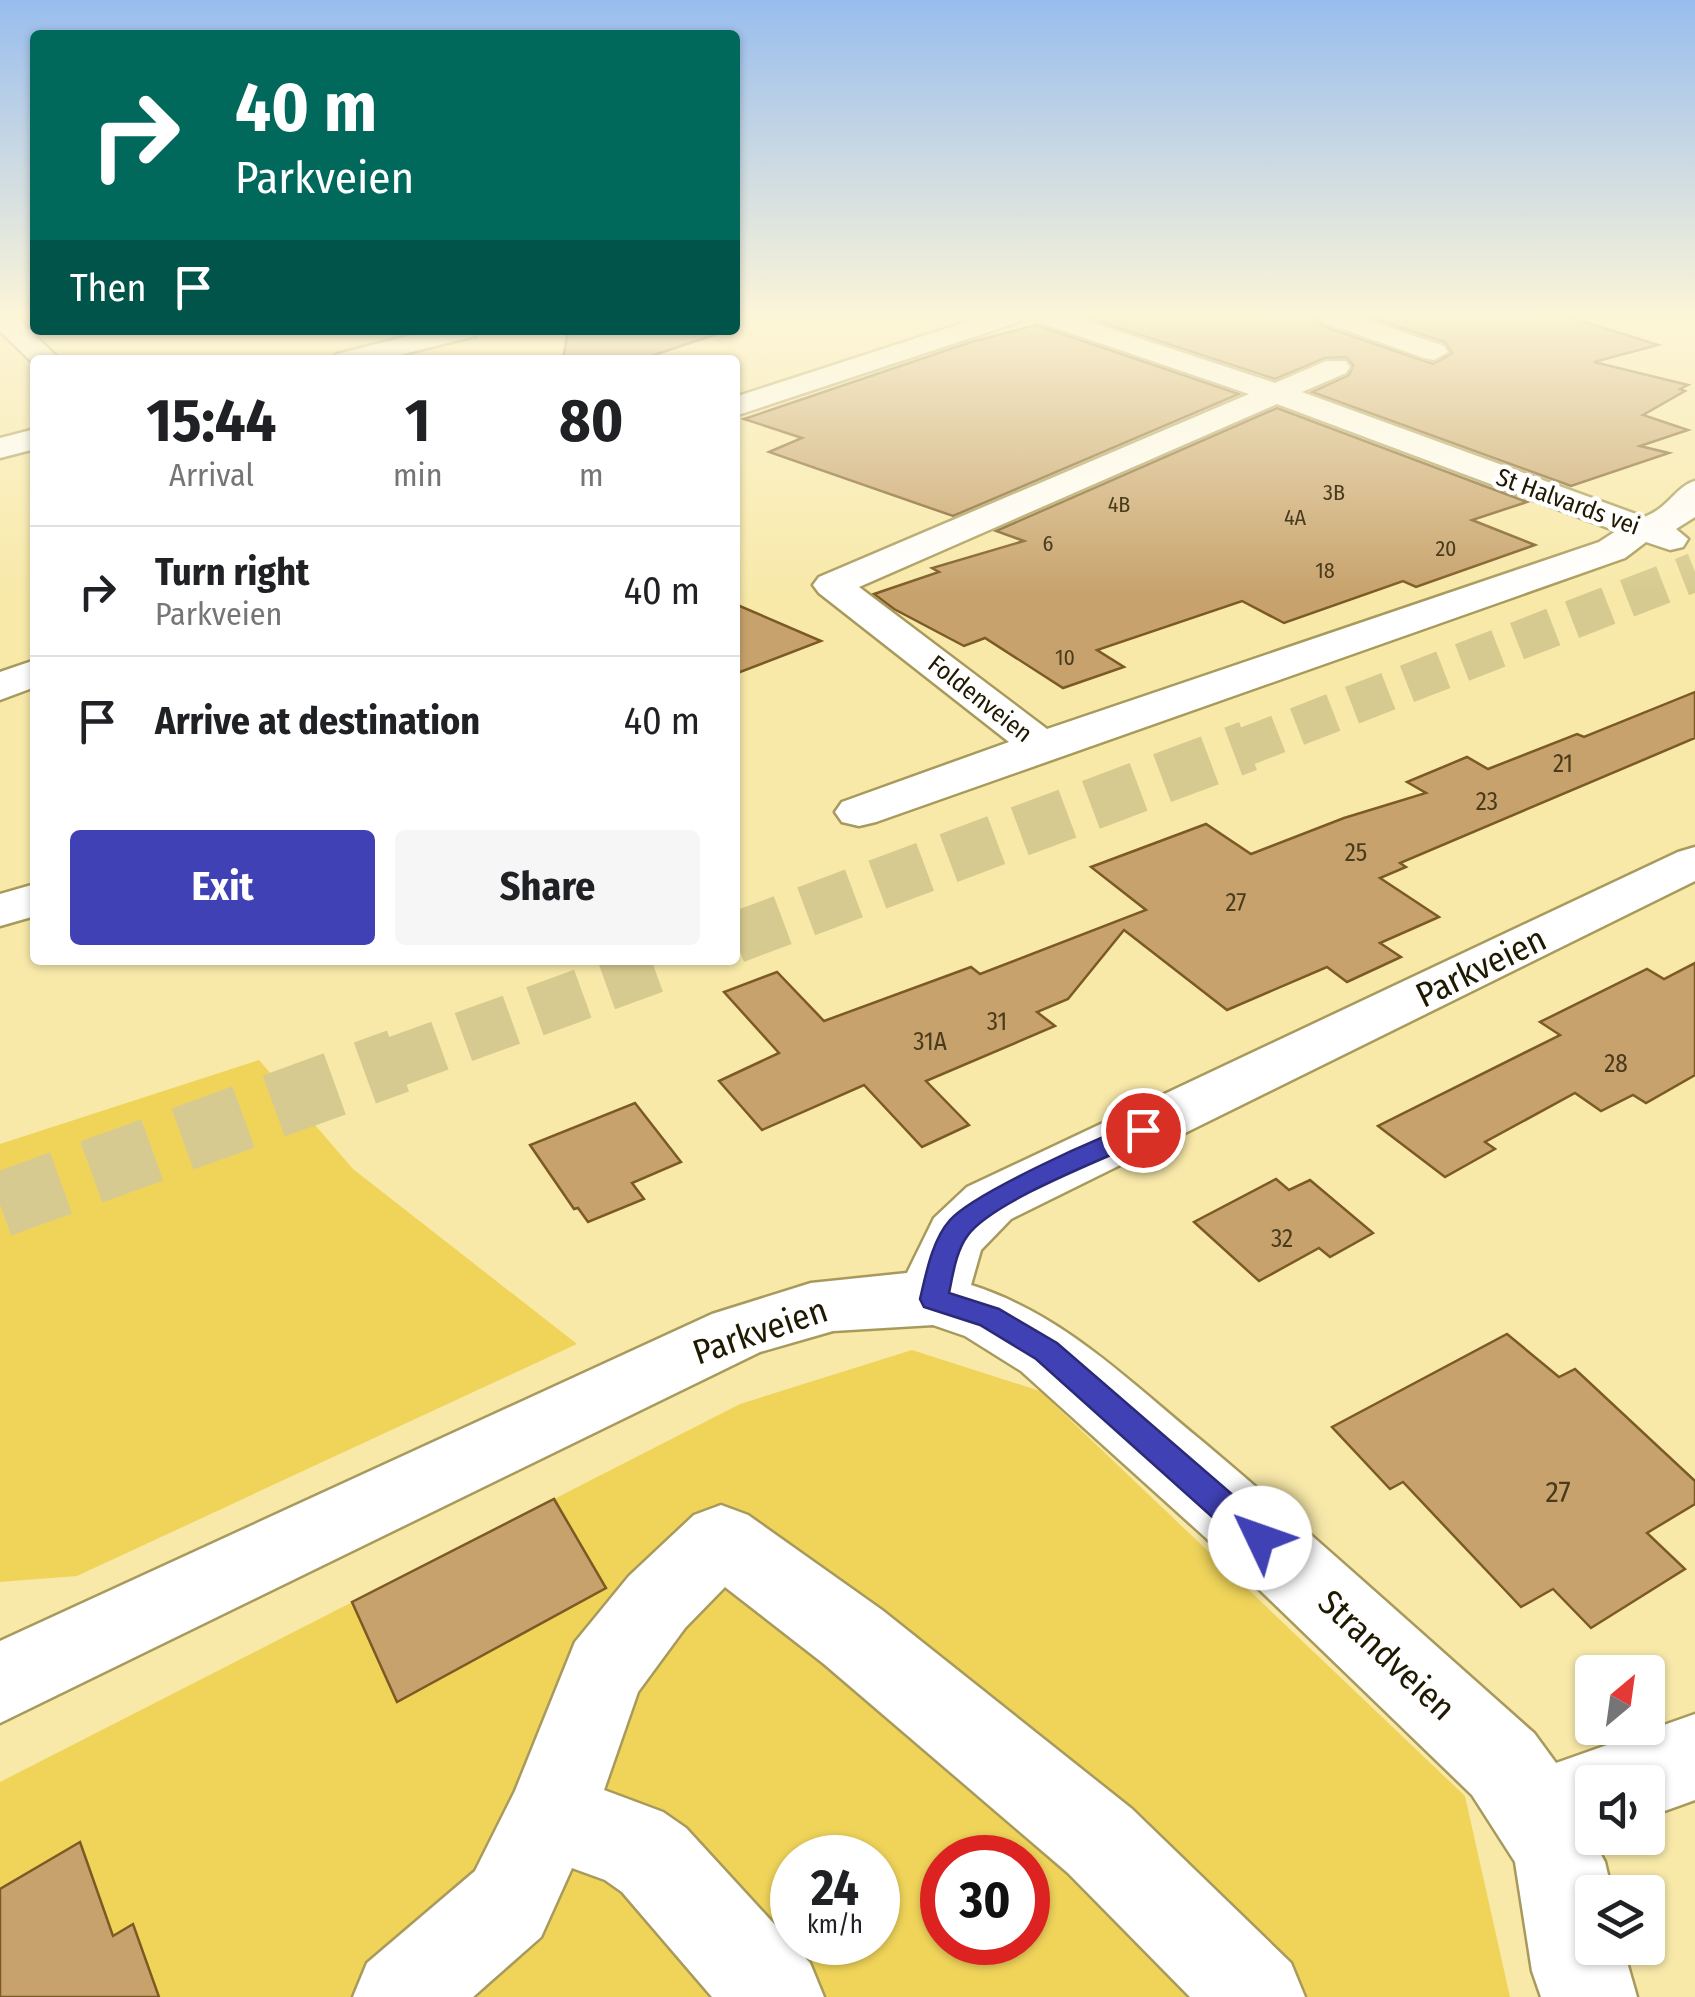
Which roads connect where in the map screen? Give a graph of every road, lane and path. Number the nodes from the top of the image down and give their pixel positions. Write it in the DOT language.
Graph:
graph roads {
  1 [pos="1234,409"];
  2 [pos="1319,409"];
  3 [pos="30,440"];
  4 [pos="0,448"];
  5 [pos="1695,491"];
  6 [pos="1642,529"];
  7 [pos="1695,549"];
  8 [pos="30,674"];
  9 [pos="0,687"];
  10 [pos="1041,746"];
  11 [pos="859,812"];
  12 [pos="1695,862"];
  13 [pos="30,901"];
  14 [pos="0,911"];
  15 [pos="934,1299"];
  16 [pos="0,1683"];
  17 [pos="1695,1757"];
  18 [pos="1665,1768"];
  19 [pos="1566,1804"];
  20 [pos="550,1816"];
  21 [pos="401,1997"];
  22 [pos="776,1997"];
  23 [pos="1256,1997"];
  24 [pos="1589,1997"];
  1 -- 10 [label="street, Foldenveien"];
  2 -- 6 [label="street, St Halvards vei"];
  3 -- 4 [label="street"];
  5 -- 6 [label="street, Foldenveien"];
  6 -- 7 [label="street, St Halvards vei"];
  6 -- 10 [label="street, Foldenveien"];
  8 -- 9 [label="street"];
  10 -- 11 [label="street"];
  12 -- 15 [label="street, Parkveien"];
  13 -- 14 [label="street"];
  15 -- 16 [label="street, Parkveien"];
  15 -- 19 [label="street, Strandveien"];
  17 -- 18 [label="street"];
  19 -- 24 [label="street, Strandveien"];
  20 -- 21 [label="street"];
  20 -- 22 [label="street"];
  20 -- 23 [label="street"];
}
